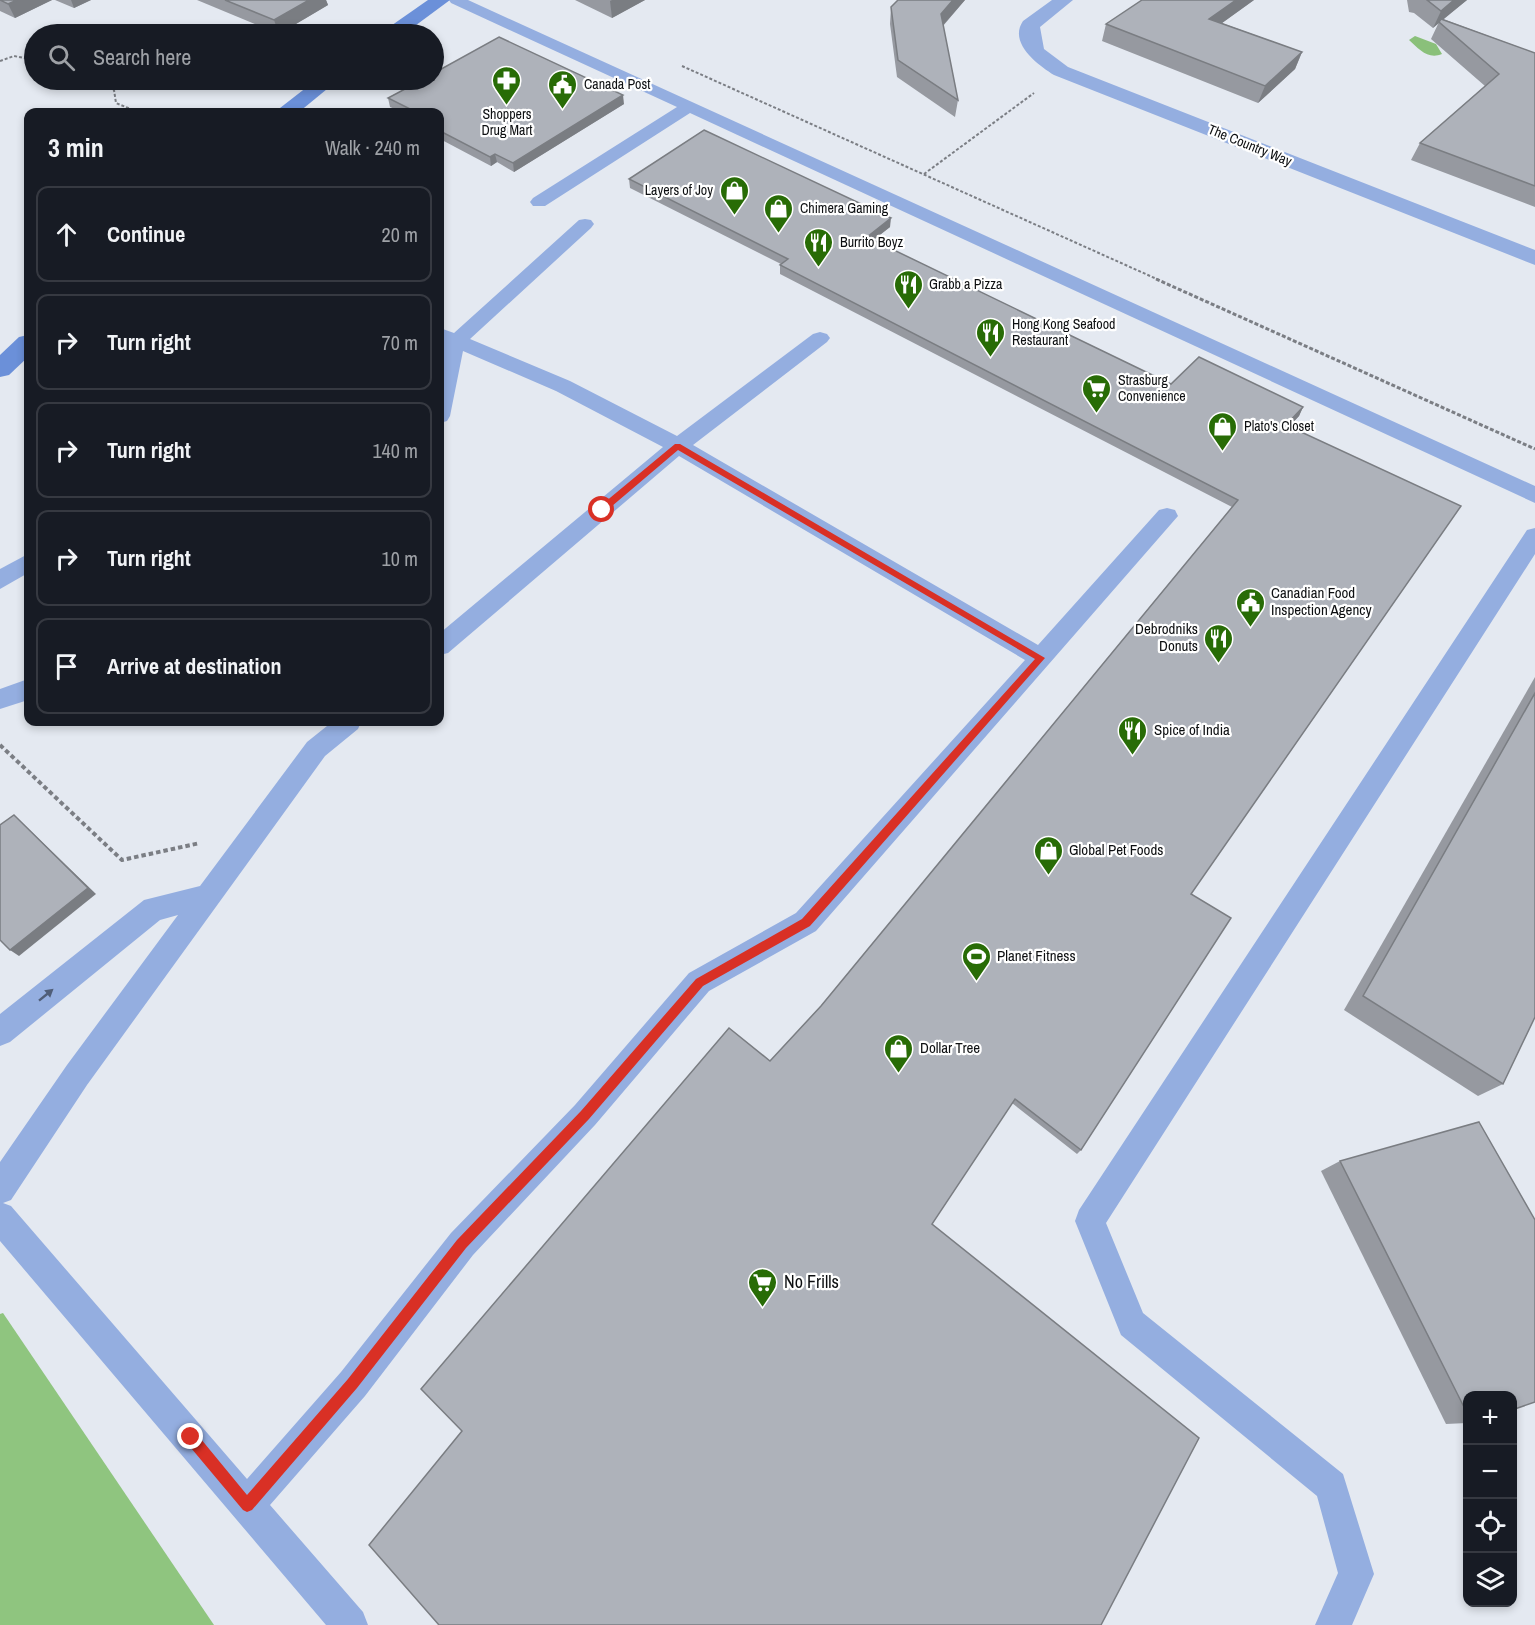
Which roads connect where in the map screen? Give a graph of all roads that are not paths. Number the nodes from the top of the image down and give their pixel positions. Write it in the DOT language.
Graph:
graph roads {
  1 [pos="441,0"];
  2 [pos="456,0"];
  3 [pos="1065,0"];
  4 [pos="406,24"];
  5 [pos="315,90"];
  6 [pos="690,106"];
  7 [pos="292,108"];
  8 [pos="539,202"];
  9 [pos="585,225"];
  10 [pos="1535,258"];
  11 [pos="820,338"];
  12 [pos="445,341"];
  13 [pos="24,347"];
  14 [pos="444,356"];
  15 [pos="0,369"];
  16 [pos="678,446"];
  17 [pos="1535,495"];
  18 [pos="1167,516"];
  19 [pos="1535,536"];
  20 [pos="24,565"];
  21 [pos="0,580"];
  22 [pos="444,643"];
  23 [pos="1041,658"];
  24 [pos="24,691"];
  25 [pos="0,699"];
  26 [pos="344,726"];
  27 [pos="209,896"];
  28 [pos="0,1032"];
  29 [pos="0,1189"];
  30 [pos="0,1217"];
  31 [pos="247,1505"];
  32 [pos="350,1625"];
  33 [pos="1333,1625"];
  1 -- 4 [label="street"];
  2 -- 6 [label="lane"];
  3 -- 10 [label="street, The Country Way"];
  5 -- 7 [label="street"];
  6 -- 8 [label="lane"];
  6 -- 17 [label="lane"];
  9 -- 12 [label="lane"];
  11 -- 16 [label="lane"];
  12 -- 14 [label="lane"];
  12 -- 16 [label="lane"];
  13 -- 15 [label="street"];
  16 -- 22 [label="lane"];
  16 -- 23 [label="lane"];
  18 -- 23 [label="lane"];
  19 -- 33 [label="lane"];
  20 -- 21 [label="lane"];
  23 -- 31 [label="lane"];
  24 -- 25 [label="lane"];
  26 -- 27 [label="lane"];
  28 -- 27 [label="lane, one-way"];
  27 -- 29 [label="lane"];
  30 -- 31 [label="lane"];
  31 -- 32 [label="lane"];
}
